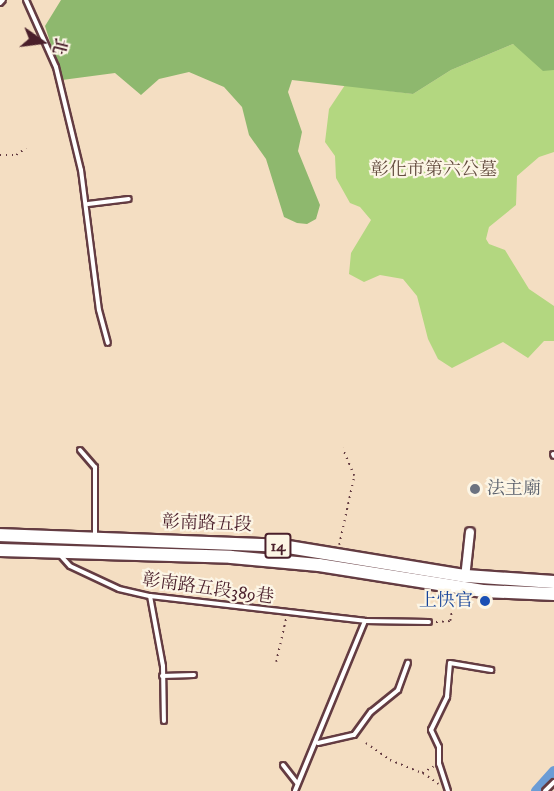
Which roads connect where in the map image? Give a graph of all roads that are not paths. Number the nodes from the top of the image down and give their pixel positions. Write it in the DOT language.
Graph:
graph roads {
  1 [pos="26,0"];
  2 [pos="129,199"];
  3 [pos="88,204"];
  4 [pos="108,343"];
  5 [pos="80,450"];
  6 [pos="470,532"];
  7 [pos="0,534"];
  8 [pos="95,539"];
  9 [pos="0,550"];
  10 [pos="59,553"];
  11 [pos="466,576"];
  12 [pos="554,582"];
  13 [pos="456,588"];
  14 [pos="554,594"];
  15 [pos="150,596"];
  16 [pos="365,621"];
  17 [pos="429,622"];
  18 [pos="408,663"];
  19 [pos="490,670"];
  20 [pos="194,675"];
  21 [pos="162,676"];
  22 [pos="164,722"];
  23 [pos="317,743"];
  24 [pos="283,765"];
  25 [pos="554,782"];
  26 [pos="297,783"];
  27 [pos="447,789"];
  28 [pos="295,791"];
  29 [pos="545,791"];
  1 -- 3 [label="lane"];
  2 -- 3 [label="lane"];
  3 -- 4 [label="lane"];
  5 -- 8 [label="lane"];
  6 -- 11 [label="street"];
  7 -- 8 [label="main road, 彰南路五段 / 14"];
  8 -- 11 [label="main road, 彰南路五段 / 14"];
  9 -- 10 [label="main road, 彰南路五段 / 14"];
  10 -- 13 [label="main road, 彰南路五段 / 14"];
  10 -- 15 [label="lane, 彰南路五段389巷"];
  11 -- 12 [label="main road, 彰南路五段 / 14"];
  11 -- 13 [label="street"];
  13 -- 14 [label="main road, 彰南路五段 / 14"];
  15 -- 16 [label="lane, 彰南路五段389巷"];
  15 -- 21 [label="lane"];
  16 -- 17 [label="lane, 彰南路五段389巷"];
  16 -- 23 [label="lane"];
  18 -- 23 [label="lane"];
  19 -- 27 [label="lane"];
  20 -- 21 [label="lane"];
  21 -- 22 [label="lane"];
  23 -- 26 [label="lane"];
  24 -- 26 [label="lane"];
  25 -- 29 [label="lane"];
  26 -- 28 [label="lane"];
}
